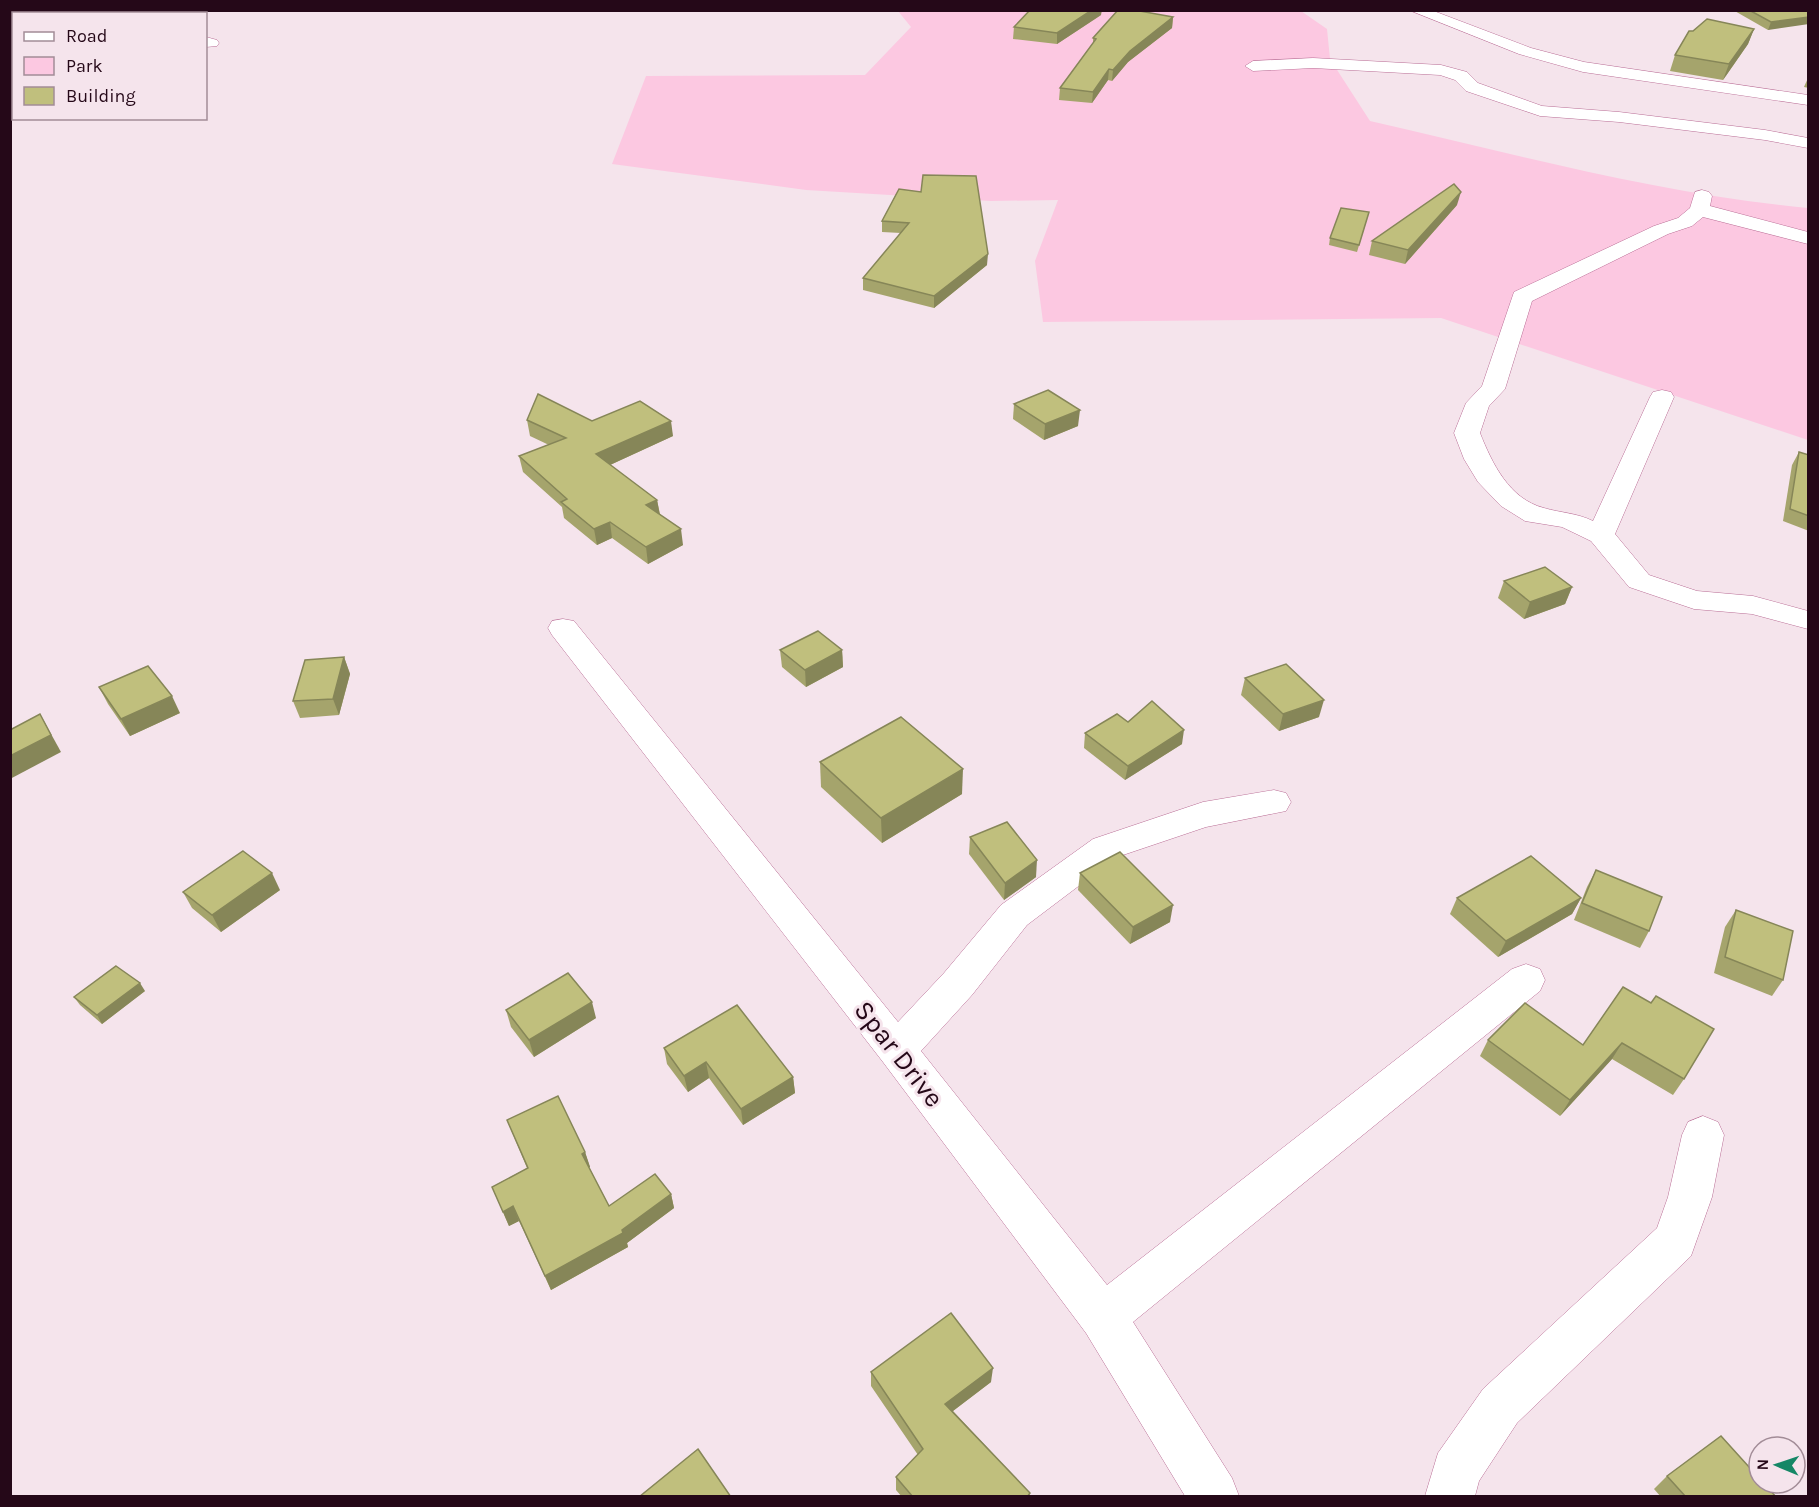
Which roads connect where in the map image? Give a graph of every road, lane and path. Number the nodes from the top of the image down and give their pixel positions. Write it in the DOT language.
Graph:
graph roads {
  1 [pos="1416,10"];
  2 [pos="1253,66"];
  3 [pos="1809,100"];
  4 [pos="1809,143"];
  5 [pos="1809,238"];
  6 [pos="1662,397"];
  7 [pos="1601,535"];
  8 [pos="1809,620"];
  9 [pos="563,628"];
  10 [pos="1274,802"];
  11 [pos="1526,980"];
  12 [pos="897,1050"];
  13 [pos="1703,1135"];
  14 [pos="1102,1317"];
  15 [pos="1214,1497"];
  16 [pos="1450,1497"];
  1 -- 3 [label="street"];
  2 -- 4 [label="street"];
  5 -- 7 [label="street"];
  6 -- 7 [label="street"];
  7 -- 8 [label="street"];
  9 -- 12 [label="street, Spar Drive"];
  10 -- 12 [label="street"];
  11 -- 14 [label="street"];
  12 -- 14 [label="street, Spar Drive"];
  13 -- 16 [label="street"];
  14 -- 15 [label="street, Spar Drive"];
}
